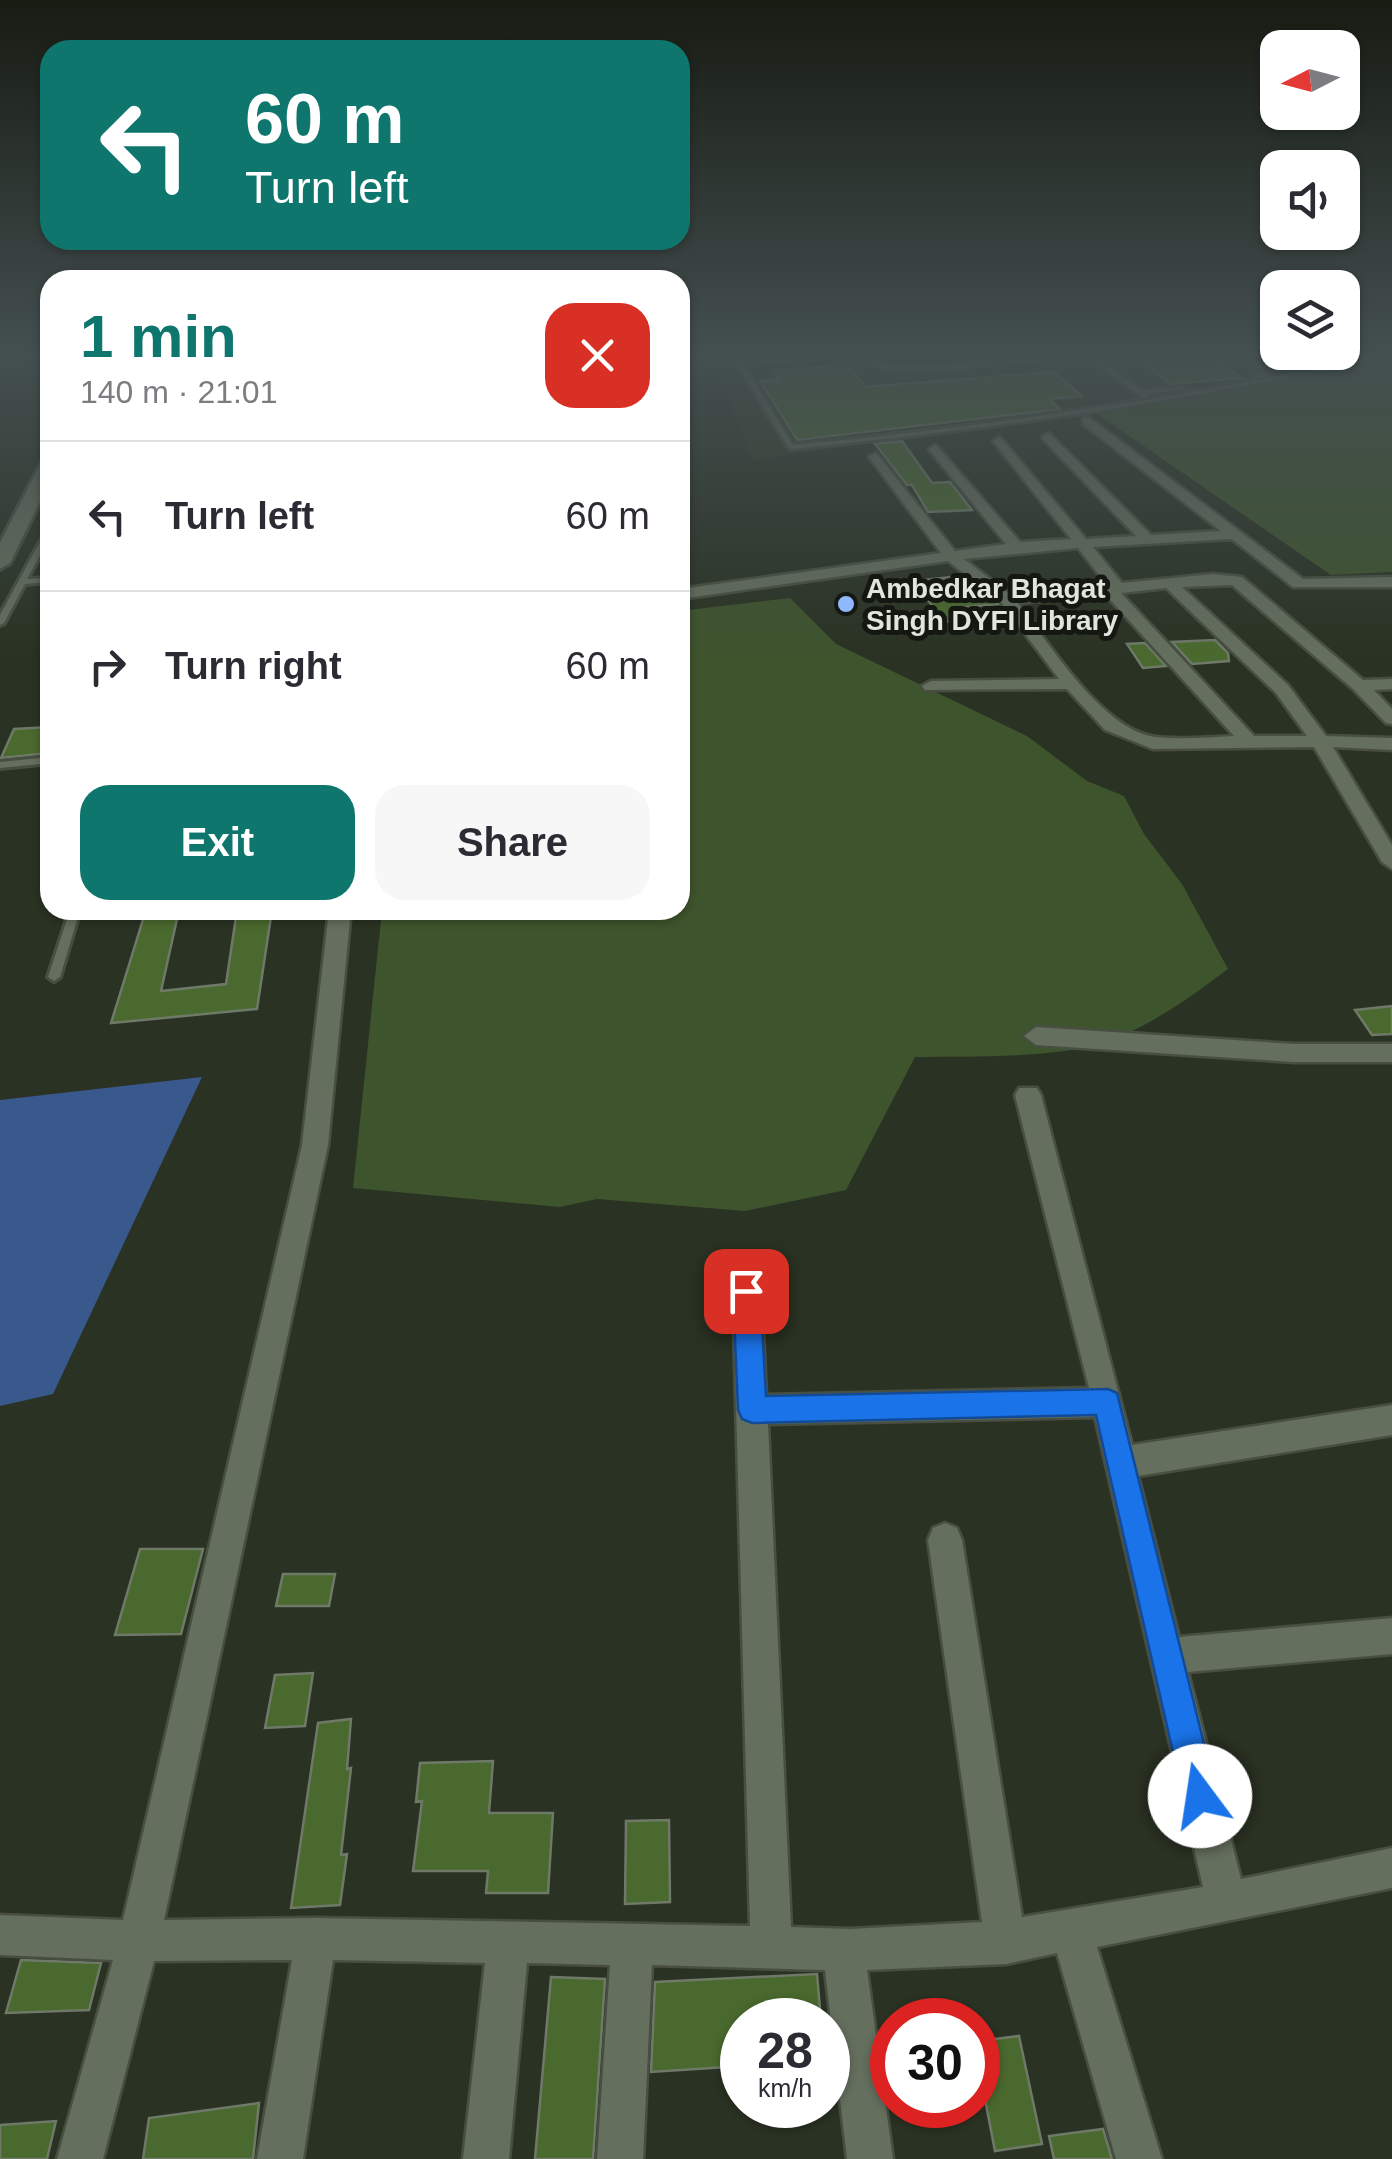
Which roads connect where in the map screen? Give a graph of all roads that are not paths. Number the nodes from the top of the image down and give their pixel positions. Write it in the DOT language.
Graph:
graph roads {
  1 [pos="941,455"];
  2 [pos="1011,455"];
  3 [pos="1065,455"];
  4 [pos="1131,455"];
  5 [pos="876,457"];
  6 [pos="40,465"];
  7 [pos="40,470"];
  8 [pos="0,528"];
  9 [pos="1232,535"];
  10 [pos="1147,539"];
  11 [pos="1082,544"];
  12 [pos="1016,547"];
  13 [pos="40,549"];
  14 [pos="951,556"];
  15 [pos="0,563"];
  16 [pos="40,581"];
  17 [pos="22,582"];
  18 [pos="1168,582"];
  19 [pos="1392,582"];
  20 [pos="1113,589"];
  21 [pos="690,593"];
  22 [pos="1008,599"];
  23 [pos="0,623"];
  24 [pos="1072,684"];
  25 [pos="1392,684"];
  26 [pos="1359,685"];
  27 [pos="932,686"];
  28 [pos="1392,719"];
  29 [pos="1247,740"];
  30 [pos="1320,742"];
  31 [pos="1392,744"];
  32 [pos="40,761"];
  33 [pos="0,765"];
  34 [pos="1389,850"];
  35 [pos="72,920"];
  36 [pos="339,920"];
  37 [pos="54,977"];
  38 [pos="1036,1036"];
  39 [pos="1392,1053"];
  40 [pos="1028,1094"];
  41 [pos="746,1291"];
  42 [pos="1108,1402"];
  43 [pos="752,1410"];
  44 [pos="1392,1420"];
  45 [pos="1119,1464"];
  46 [pos="945,1540"];
  47 [pos="1392,1636"];
  48 [pos="1166,1656"];
  49 [pos="1392,1868"];
  50 [pos="1226,1901"];
  51 [pos="1071,1930"];
  52 [pos="0,1936"];
  53 [pos="316,1939"];
  54 [pos="139,1941"];
  55 [pos="508,1942"];
  56 [pos="1006,1943"];
  57 [pos="632,1944"];
  58 [pos="772,1947"];
  59 [pos="844,1952"];
  60 [pos="80,2159"];
  61 [pos="280,2159"];
  62 [pos="486,2159"];
  63 [pos="620,2159"];
  64 [pos="870,2159"];
  65 [pos="1138,2159"];
  1 -- 12 [label="street"];
  2 -- 11 [label="street"];
  3 -- 10 [label="street"];
  4 -- 9 [label="street"];
  5 -- 14 [label="street"];
  6 -- 8 [label="street"];
  7 -- 15 [label="street"];
  9 -- 10 [label="street"];
  9 -- 19 [label="street"];
  10 -- 11 [label="street"];
  11 -- 12 [label="street"];
  11 -- 20 [label="street"];
  12 -- 14 [label="street"];
  13 -- 17 [label="lane"];
  14 -- 21 [label="street"];
  14 -- 22 [label="street"];
  16 -- 17 [label="lane"];
  17 -- 23 [label="lane"];
  18 -- 20 [label="street"];
  18 -- 26 [label="street"];
  18 -- 30 [label="street"];
  20 -- 22 [label="street"];
  20 -- 29 [label="street"];
  22 -- 24 [label="street"];
  24 -- 27 [label="street"];
  24 -- 29 [label="street"];
  25 -- 26 [label="street"];
  26 -- 28 [label="street"];
  29 -- 30 [label="street"];
  30 -- 31 [label="street"];
  30 -- 34 [label="street"];
  32 -- 33 [label="lane"];
  35 -- 37 [label="lane"];
  36 -- 54 [label="street"];
  38 -- 39 [label="street"];
  40 -- 42 [label="street"];
  41 -- 43 [label="street"];
  42 -- 43 [label="street"];
  42 -- 45 [label="street"];
  43 -- 58 [label="street"];
  44 -- 45 [label="street"];
  45 -- 48 [label="street"];
  46 -- 56 [label="street"];
  47 -- 48 [label="street"];
  48 -- 50 [label="street"];
  49 -- 50 [label="street"];
  50 -- 51 [label="street"];
  51 -- 56 [label="street"];
  51 -- 65 [label="street"];
  52 -- 54 [label="street"];
  53 -- 54 [label="street"];
  53 -- 55 [label="street"];
  53 -- 61 [label="street"];
  54 -- 60 [label="street"];
  55 -- 57 [label="street"];
  55 -- 62 [label="street"];
  56 -- 59 [label="street"];
  57 -- 58 [label="street"];
  57 -- 63 [label="street"];
  58 -- 59 [label="street"];
  59 -- 64 [label="street"];
}
